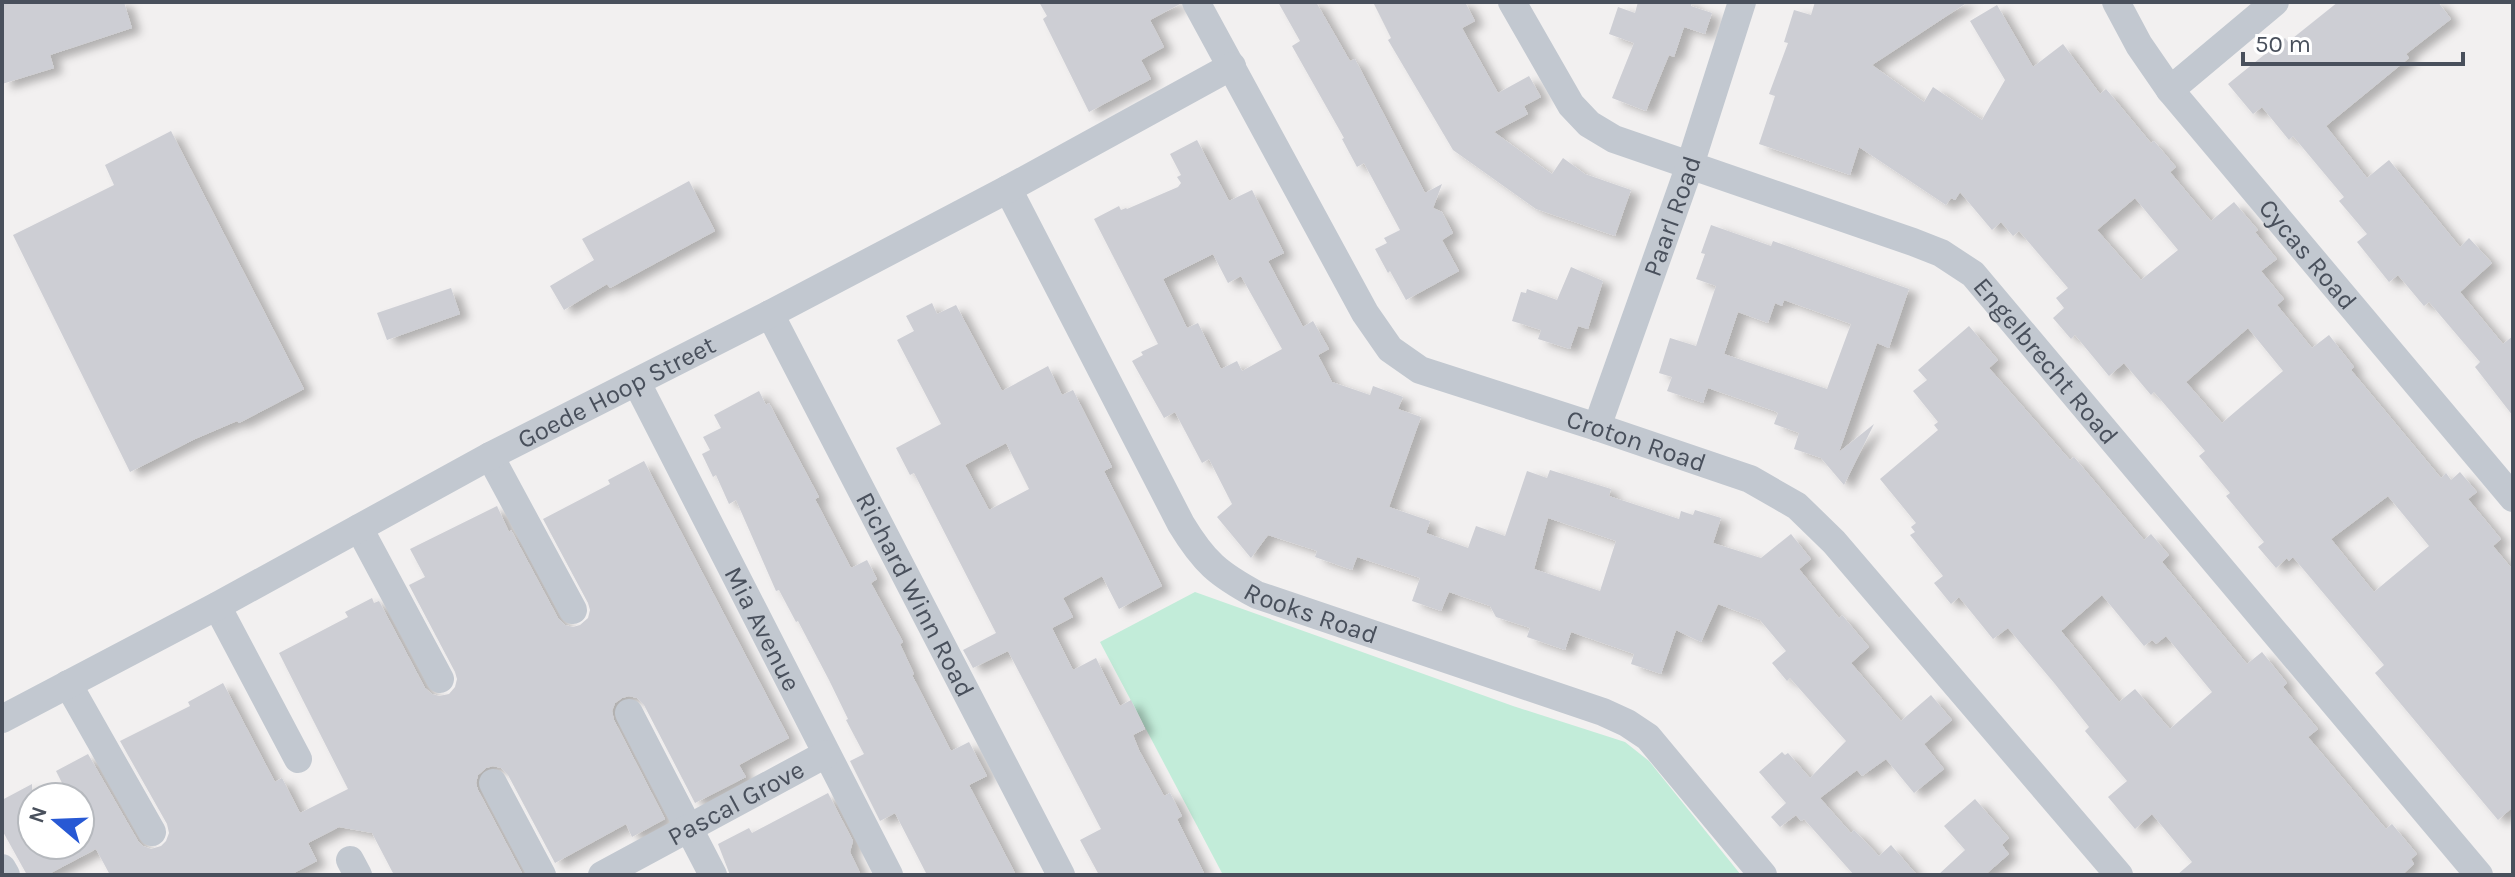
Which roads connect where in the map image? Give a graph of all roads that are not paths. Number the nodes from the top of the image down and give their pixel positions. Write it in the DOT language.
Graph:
graph roads {
  1 [pos="1196,2"];
  2 [pos="1512,2"];
  3 [pos="1742,2"];
  4 [pos="2116,2"];
  5 [pos="2275,2"];
  6 [pos="1232,66"];
  7 [pos="2170,90"];
  8 [pos="1690,165"];
  9 [pos="1008,189"];
  10 [pos="770,314"];
  11 [pos="637,383"];
  12 [pos="1597,427"];
  13 [pos="490,456"];
  14 [pos="2513,498"];
  15 [pos="359,528"];
  16 [pos="217,606"];
  17 [pos="573,610"];
  18 [pos="440,679"];
  19 [pos="68,684"];
  20 [pos="629,713"];
  21 [pos="2,719"];
  22 [pos="826,754"];
  23 [pos="298,759"];
  24 [pos="493,783"];
  25 [pos="689,827"];
  26 [pos="152,832"];
  27 [pos="2,868"];
  28 [pos="6,875"];
  29 [pos="542,875"];
  30 [pos="602,875"];
  31 [pos="713,875"];
  32 [pos="889,875"];
  33 [pos="1061,875"];
  34 [pos="1763,875"];
  35 [pos="2119,875"];
  36 [pos="2479,875"];
  1 -- 6 [label="street, Croton Road"];
  2 -- 8 [label="street, Engelbrecht Road"];
  3 -- 8 [label="street, Paarl Road"];
  4 -- 7 [label="street, Cycas Road"];
  5 -- 7 [label="street"];
  6 -- 9 [label="street, Goede Hoop Street"];
  6 -- 12 [label="street, Croton Road"];
  7 -- 14 [label="street, Cycas Road"];
  8 -- 12 [label="street, Paarl Road"];
  8 -- 36 [label="street, Engelbrecht Road"];
  9 -- 10 [label="street, Goede Hoop Street"];
  9 -- 34 [label="street, Rooks Road"];
  10 -- 11 [label="street, Goede Hoop Street"];
  10 -- 33 [label="street, Richard Winn Road"];
  11 -- 13 [label="street, Goede Hoop Street"];
  11 -- 22 [label="street, Mia Avenue"];
  12 -- 35 [label="street, Croton Road"];
  13 -- 15 [label="street, Goede Hoop Street"];
  13 -- 17 [label="street"];
  15 -- 16 [label="street, Goede Hoop Street"];
  15 -- 18 [label="street"];
  16 -- 19 [label="street, Goede Hoop Street"];
  16 -- 23 [label="street"];
  19 -- 21 [label="street, Goede Hoop Street"];
  19 -- 26 [label="street"];
  20 -- 25 [label="street"];
  22 -- 25 [label="street, Pascal Grove"];
  22 -- 32 [label="street, Mia Avenue"];
  24 -- 29 [label="street"];
  25 -- 30 [label="street, Pascal Grove"];
  25 -- 31 [label="street"];
  27 -- 28 [label="street"];
}
